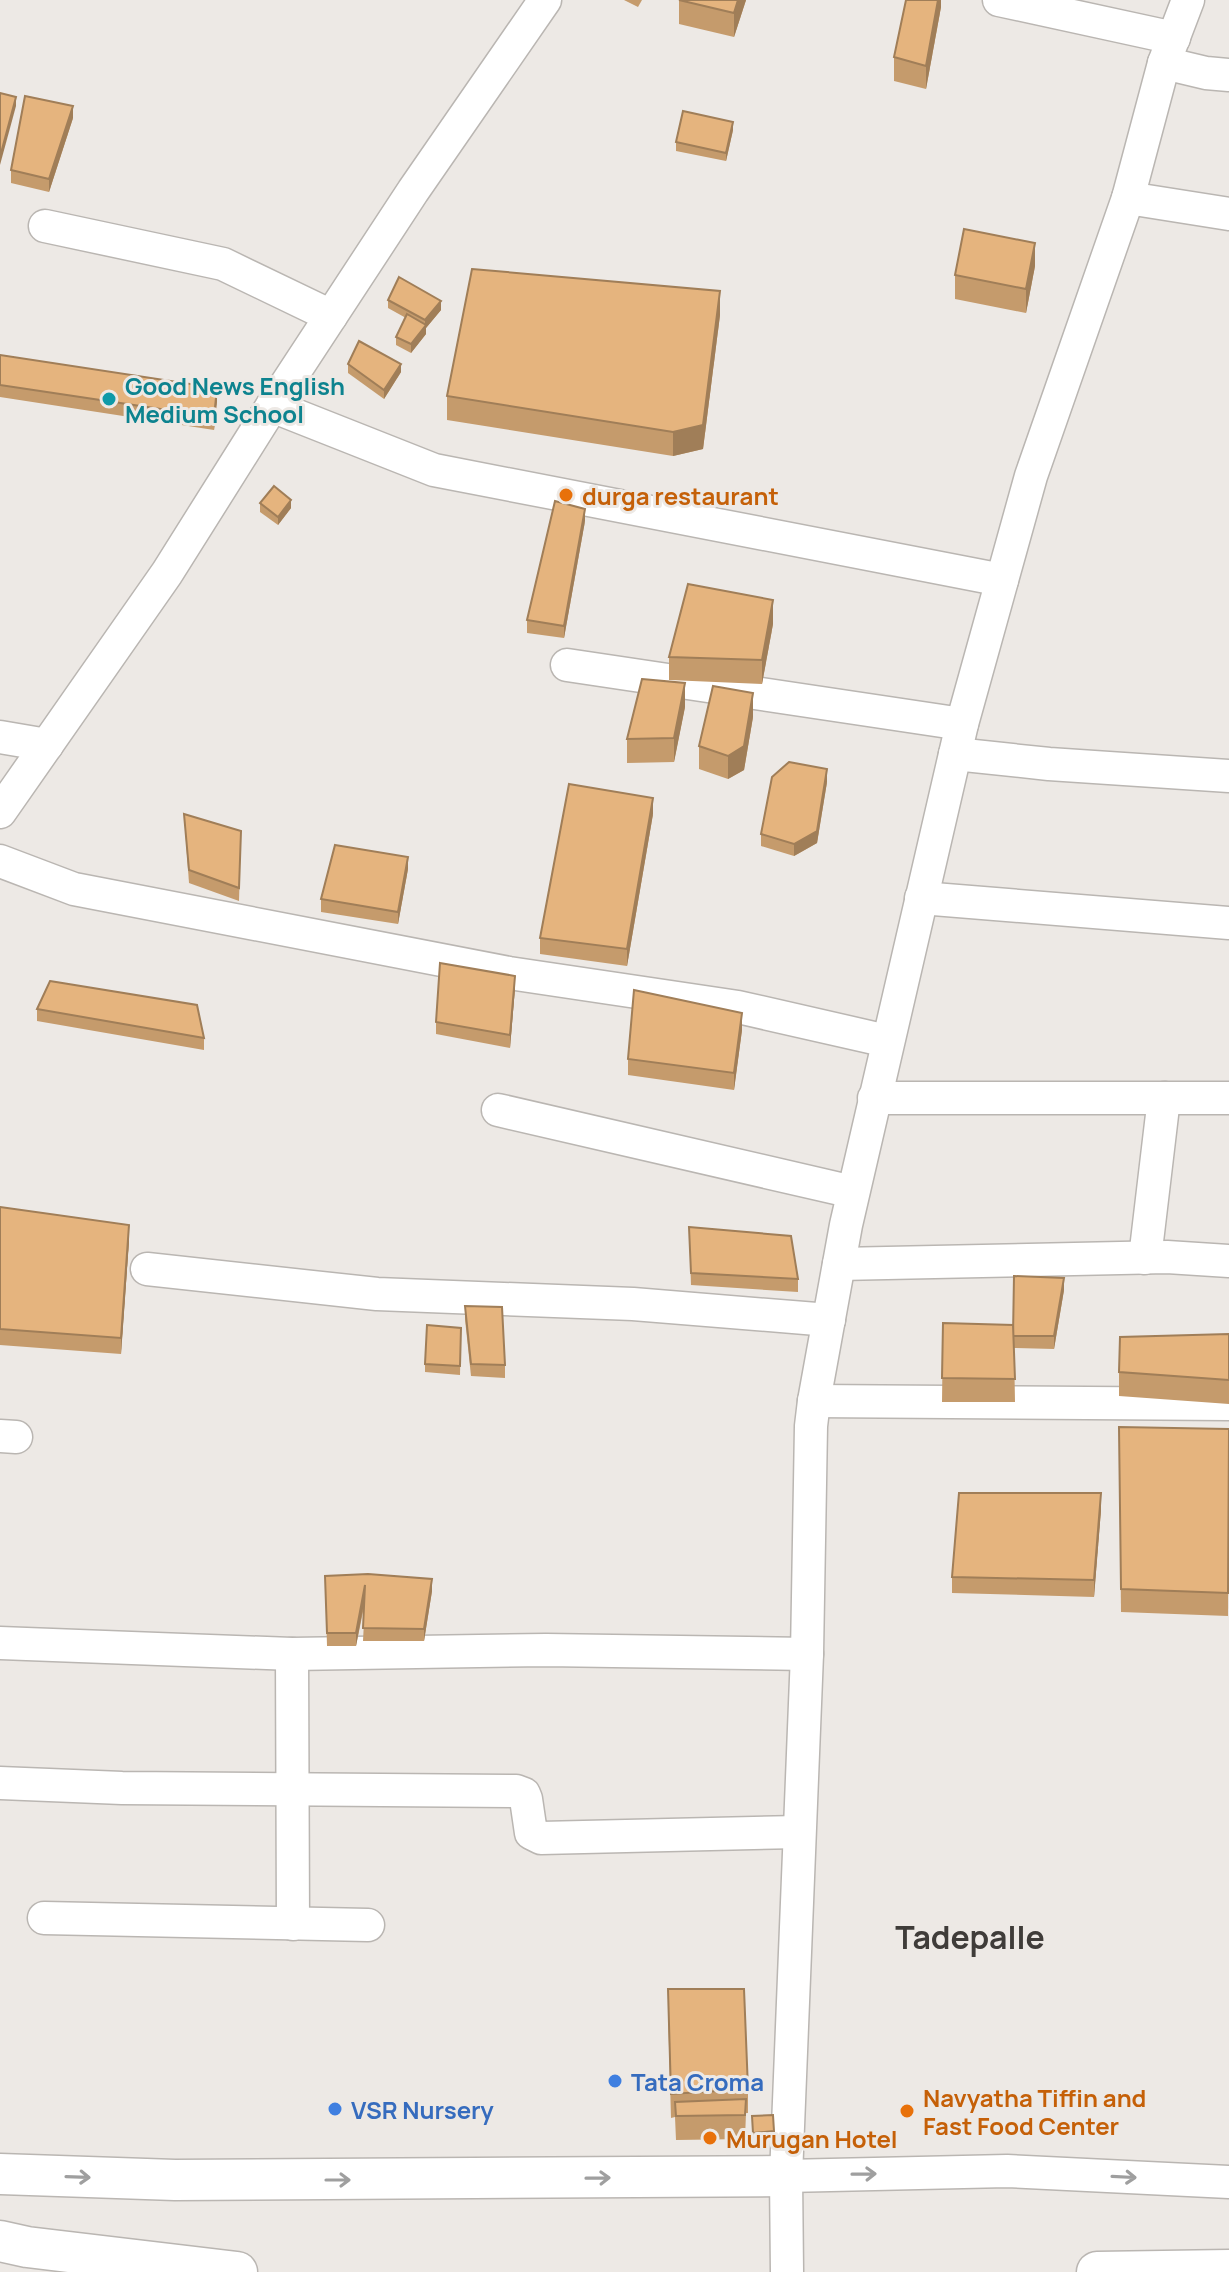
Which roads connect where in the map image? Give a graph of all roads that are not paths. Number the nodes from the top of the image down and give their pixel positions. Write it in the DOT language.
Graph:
graph roads {
  1 [pos="545,0"];
  2 [pos="999,0"];
  3 [pos="1188,0"];
  4 [pos="1169,51"];
  5 [pos="1229,75"];
  6 [pos="1128,198"];
  7 [pos="1229,214"];
  8 [pos="45,226"];
  9 [pos="331,316"];
  10 [pos="272,406"];
  11 [pos="1002,580"];
  12 [pos="567,665"];
  13 [pos="0,737"];
  14 [pos="958,739"];
  15 [pos="47,745"];
  16 [pos="1229,776"];
  17 [pos="0,812"];
  18 [pos="0,861"];
  19 [pos="921,898"];
  20 [pos="1229,923"];
  21 [pos="887,1041"];
  22 [pos="874,1098"];
  23 [pos="1164,1098"];
  24 [pos="1229,1098"];
  25 [pos="498,1110"];
  26 [pos="853,1192"];
  27 [pos="1145,1258"];
  28 [pos="1229,1261"];
  29 [pos="839,1264"];
  30 [pos="147,1269"];
  31 [pos="829,1320"];
  32 [pos="814,1401"];
  33 [pos="1229,1404"];
  34 [pos="0,1643"];
  35 [pos="292,1654"];
  36 [pos="807,1654"];
  37 [pos="0,1783"];
  38 [pos="293,1790"];
  39 [pos="799,1832"];
  40 [pos="44,1918"];
  41 [pos="293,1924"];
  42 [pos="368,1925"];
  43 [pos="0,2174"];
  44 [pos="786,2176"];
  45 [pos="1229,2182"];
  46 [pos="0,2241"];
  47 [pos="1229,2270"];
  48 [pos="237,2272"];
  49 [pos="787,2272"];
  50 [pos="1097,2272"];
  1 -- 9 [label="street"];
  2 -- 4 [label="street"];
  3 -- 4 [label="street"];
  4 -- 5 [label="street"];
  4 -- 6 [label="street"];
  6 -- 7 [label="street"];
  6 -- 11 [label="street"];
  8 -- 9 [label="street"];
  9 -- 10 [label="street"];
  10 -- 11 [label="street"];
  10 -- 15 [label="street"];
  11 -- 14 [label="street"];
  12 -- 14 [label="street"];
  13 -- 15 [label="street"];
  14 -- 16 [label="street"];
  14 -- 19 [label="street"];
  15 -- 17 [label="street"];
  18 -- 21 [label="street"];
  19 -- 20 [label="street"];
  19 -- 21 [label="street"];
  21 -- 22 [label="street"];
  22 -- 23 [label="street"];
  22 -- 26 [label="street"];
  23 -- 24 [label="street"];
  23 -- 27 [label="street"];
  25 -- 26 [label="street"];
  26 -- 29 [label="street"];
  27 -- 28 [label="street"];
  27 -- 29 [label="street"];
  29 -- 31 [label="street"];
  30 -- 31 [label="street"];
  31 -- 32 [label="street"];
  32 -- 33 [label="street"];
  32 -- 36 [label="street"];
  34 -- 35 [label="street"];
  35 -- 36 [label="street"];
  35 -- 38 [label="street"];
  36 -- 39 [label="street"];
  37 -- 38 [label="street"];
  38 -- 39 [label="street"];
  38 -- 41 [label="street"];
  39 -- 44 [label="street"];
  40 -- 41 [label="street"];
  41 -- 42 [label="street"];
  43 -- 44 [label="main road, one-way"];
  44 -- 45 [label="street, one-way"];
  44 -- 49 [label="street"];
  46 -- 48 [label="main road"];
  47 -- 50 [label="main road"];
}
